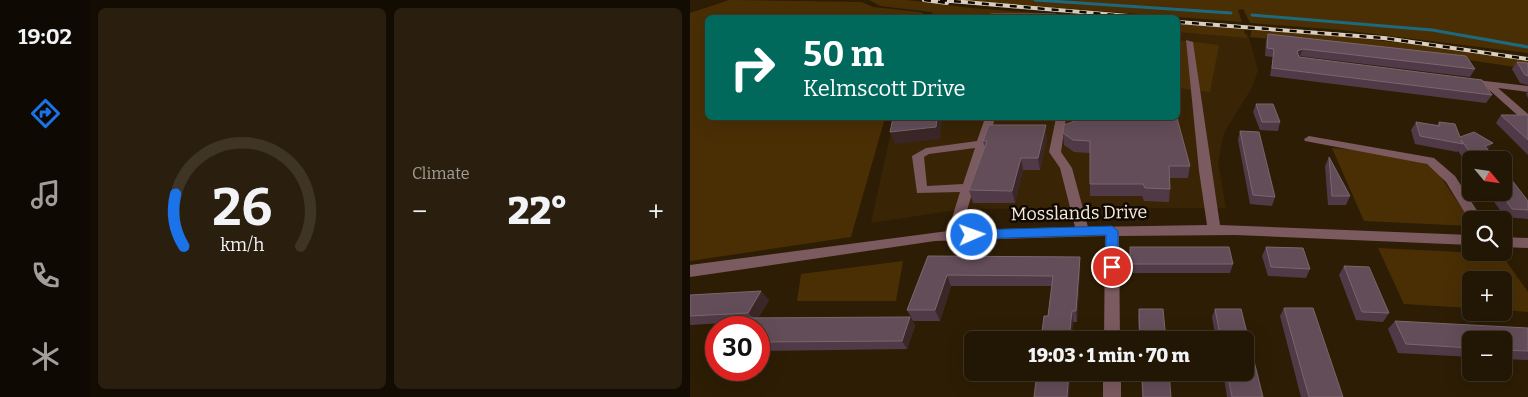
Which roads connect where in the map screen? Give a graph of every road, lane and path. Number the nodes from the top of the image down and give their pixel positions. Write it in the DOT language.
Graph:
graph roads {
  1 [pos="1189,42"];
  2 [pos="1461,82"];
  3 [pos="1489,85"];
  4 [pos="1528,89"];
  5 [pos="1528,119"];
  6 [pos="989,120"];
  7 [pos="1061,120"];
  8 [pos="1309,140"];
  9 [pos="982,144"];
  10 [pos="968,188"];
  11 [pos="1470,211"];
  12 [pos="1214,230"];
  13 [pos="1112,231"];
  14 [pos="1083,232"];
  15 [pos="953,235"];
  16 [pos="1462,240"];
  17 [pos="1512,243"];
  18 [pos="1528,244"];
  19 [pos="690,271"];
  20 [pos="1112,331"];
  21 [pos="1112,381"];
  22 [pos="1112,397"];
  1 -- 12 [label="street"];
  2 -- 3 [label="street"];
  3 -- 4 [label="street"];
  3 -- 5 [label="street"];
  6 -- 9 [label="street"];
  7 -- 14 [label="street"];
  8 -- 11 [label="street"];
  9 -- 10 [label="street"];
  9 -- 10 [label="street"];
  10 -- 15 [label="street"];
  12 -- 13 [label="street, Mosslands Drive"];
  12 -- 16 [label="street, Mosslands Drive"];
  13 -- 14 [label="street, Mosslands Drive"];
  13 -- 20 [label="street"];
  14 -- 15 [label="street, Mosslands Drive"];
  15 -- 19 [label="street, Mosslands Drive"];
  17 -- 18 [label="street"];
  21 -- 22 [label="street"];
}
